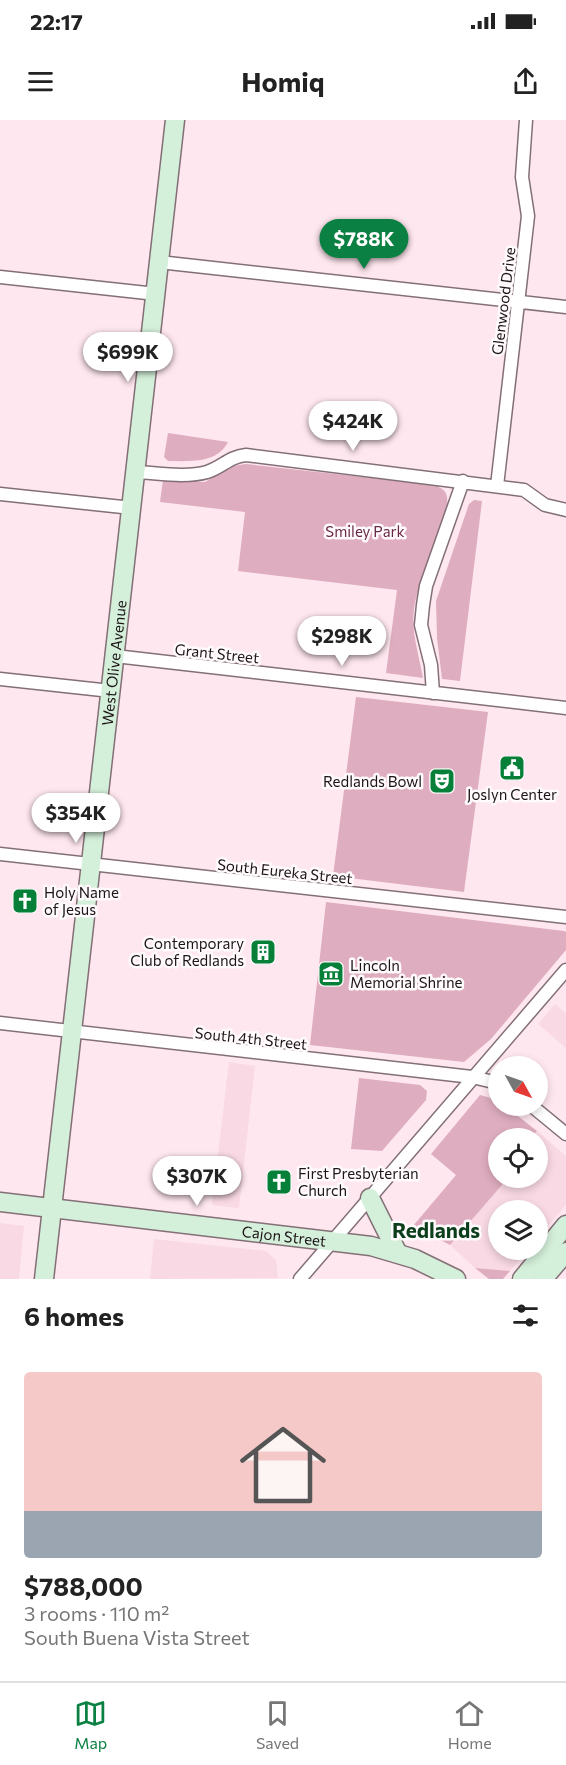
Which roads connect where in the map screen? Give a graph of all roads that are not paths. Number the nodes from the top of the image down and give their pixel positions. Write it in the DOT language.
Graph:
graph roads {
  1 [pos="175,120"];
  2 [pos="526,120"];
  3 [pos="159,262"];
  4 [pos="0,277"];
  5 [pos="156,294"];
  6 [pos="518,302"];
  7 [pos="566,307"];
  8 [pos="136,472"];
  9 [pos="463,481"];
  10 [pos="497,486"];
  11 [pos="0,494"];
  12 [pos="132,508"];
  13 [pos="566,510"];
  14 [pos="115,657"];
  15 [pos="0,679"];
  16 [pos="111,691"];
  17 [pos="433,693"];
  18 [pos="566,708"];
  19 [pos="0,854"];
  20 [pos="92,864"];
  21 [pos="566,916"];
  22 [pos="566,970"];
  23 [pos="0,1023"];
  24 [pos="72,1032"];
  25 [pos="472,1077"];
  26 [pos="488,1081"];
  27 [pos="544,1116"];
  28 [pos="566,1134"];
  29 [pos="370,1198"];
  30 [pos="0,1202"];
  31 [pos="53,1207"];
  32 [pos="566,1225"];
  33 [pos="333,1241"];
  34 [pos="397,1252"];
  35 [pos="566,1252"];
  36 [pos="44,1279"];
  37 [pos="300,1279"];
  38 [pos="456,1279"];
  39 [pos="522,1279"];
  40 [pos="543,1279"];
  1 -- 3 [label="street, West Olive Avenue"];
  2 -- 6 [label="street, Glenwood Drive"];
  3 -- 5 [label="street, West Olive Avenue"];
  3 -- 6 [label="street"];
  4 -- 5 [label="street"];
  5 -- 8 [label="street, West Olive Avenue"];
  6 -- 7 [label="street"];
  6 -- 10 [label="street, Glenwood Drive"];
  8 -- 9 [label="street"];
  8 -- 12 [label="street, West Olive Avenue"];
  9 -- 10 [label="street"];
  9 -- 17 [label="street"];
  10 -- 13 [label="street"];
  11 -- 12 [label="street"];
  12 -- 14 [label="street, West Olive Avenue"];
  14 -- 16 [label="street, West Olive Avenue"];
  14 -- 17 [label="street, Grant Street"];
  15 -- 16 [label="street"];
  16 -- 20 [label="street, West Olive Avenue"];
  17 -- 18 [label="street, Grant Street"];
  19 -- 20 [label="street, South Eureka Street"];
  20 -- 21 [label="street, South Eureka Street"];
  20 -- 24 [label="street, West Olive Avenue"];
  22 -- 25 [label="street"];
  23 -- 24 [label="street, South 4th Street"];
  24 -- 25 [label="street, South 4th Street"];
  24 -- 31 [label="street, West Olive Avenue"];
  25 -- 26 [label="street, South 4th Street"];
  25 -- 29 [label="street"];
  27 -- 28 [label="street"];
  29 -- 33 [label="street"];
  29 -- 34 [label="street"];
  30 -- 31 [label="street, Cajon Street"];
  31 -- 33 [label="street, Cajon Street"];
  31 -- 36 [label="street, West Olive Avenue"];
  32 -- 39 [label="street"];
  33 -- 34 [label="street, Cajon Street"];
  33 -- 37 [label="street"];
  34 -- 38 [label="street, Cajon Street"];
  35 -- 40 [label="street"];
}
